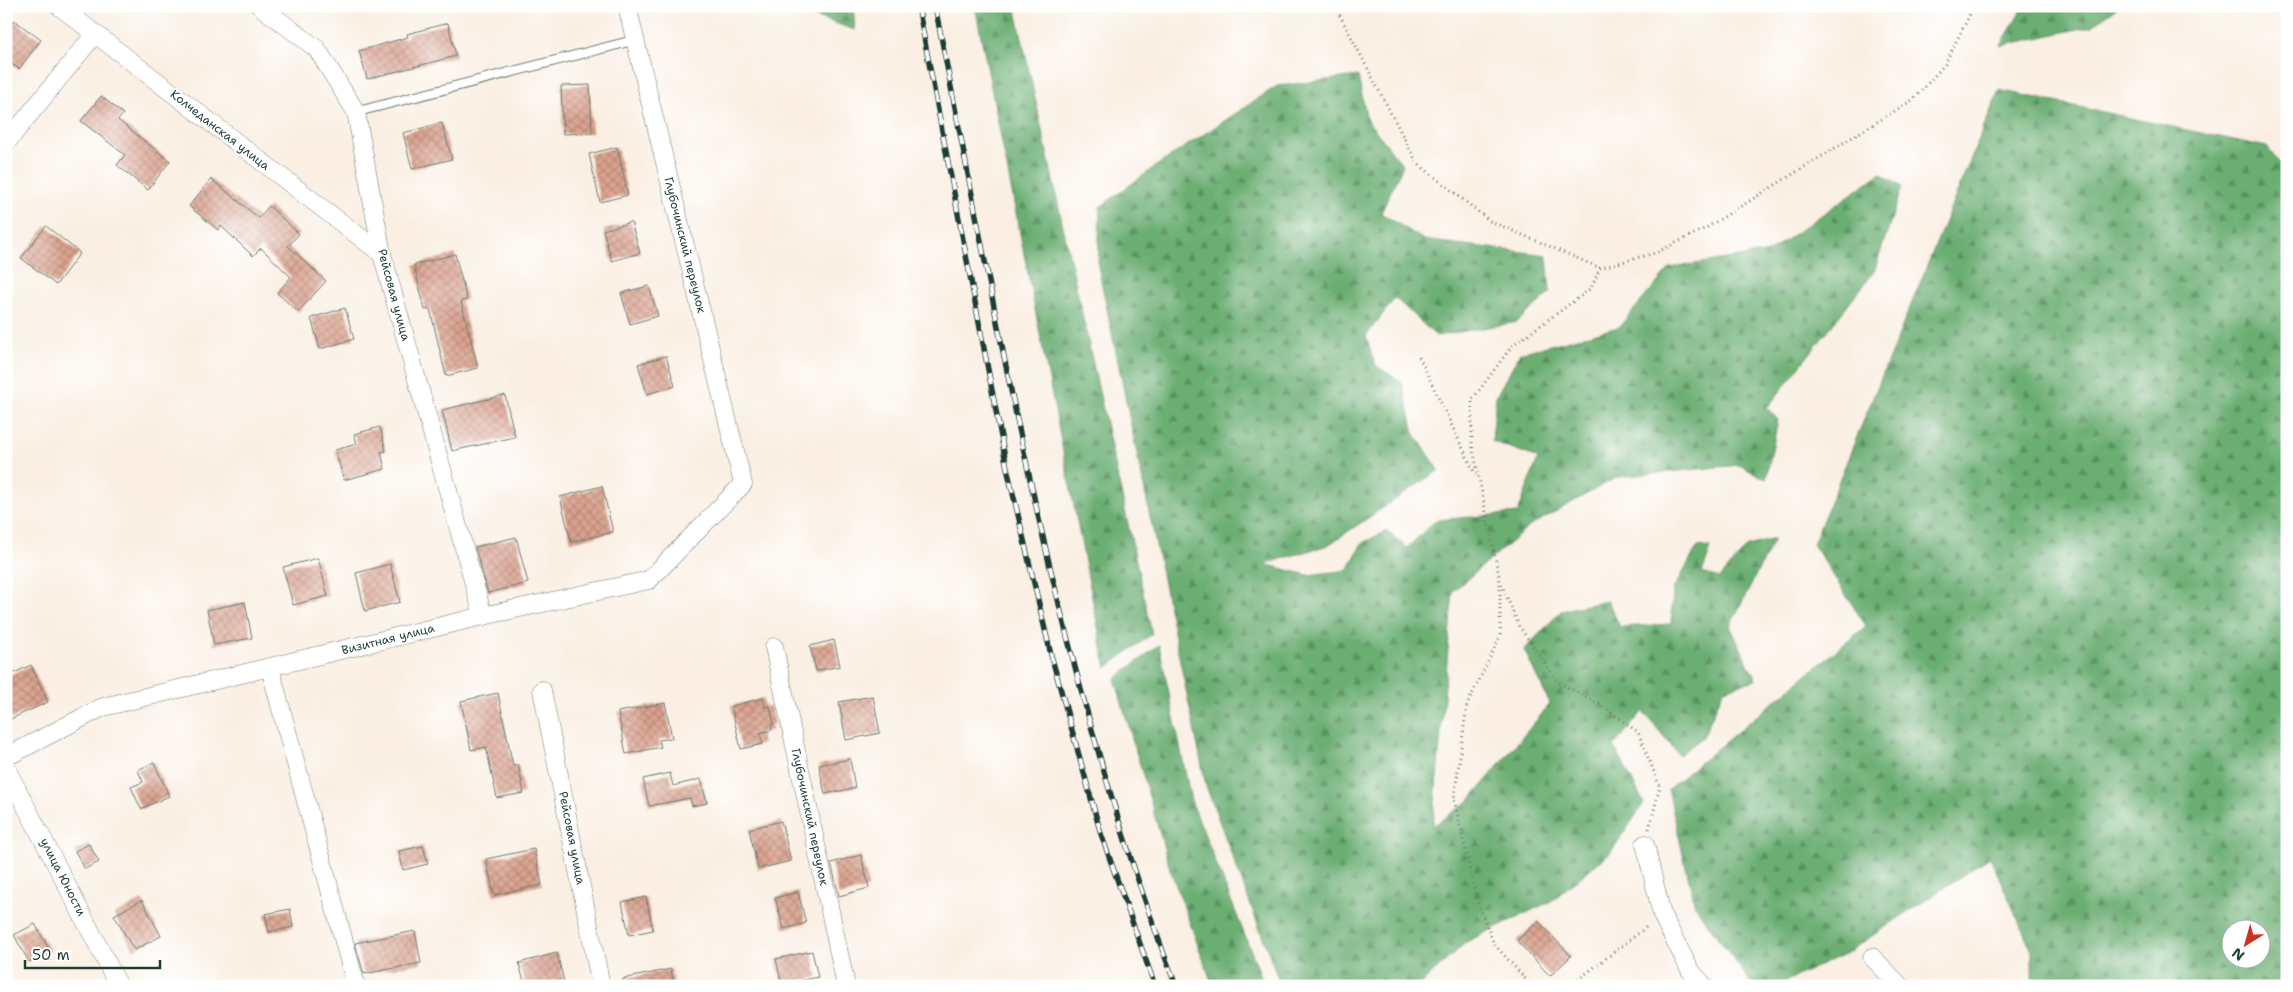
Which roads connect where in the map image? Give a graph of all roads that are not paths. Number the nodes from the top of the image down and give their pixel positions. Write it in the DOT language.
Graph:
graph roads {
  1 [pos="58,6"];
  2 [pos="260,6"];
  3 [pos="627,6"];
  4 [pos="95,34"];
  5 [pos="635,40"];
  6 [pos="356,112"];
  7 [pos="6,143"];
  8 [pos="382,254"];
  9 [pos="743,484"];
  10 [pos="483,616"];
  11 [pos="774,647"];
  12 [pos="270,668"];
  13 [pos="542,690"];
  14 [pos="6,757"];
  15 [pos="6,768"];
  16 [pos="1645,844"];
  17 [pos="1872,957"];
  18 [pos="119,986"];
  19 [pos="356,986"];
  20 [pos="601,986"];
  21 [pos="846,986"];
  22 [pos="1704,986"];
  23 [pos="1900,986"];
  1 -- 4 [label="street, Колчеданская улица"];
  2 -- 6 [label="street, Рейсовая улица"];
  3 -- 5 [label="street, Глубочинский переулок"];
  4 -- 7 [label="street"];
  4 -- 8 [label="street, Колчеданская улица"];
  5 -- 6 [label="lane"];
  5 -- 9 [label="street, Глубочинский переулок"];
  6 -- 8 [label="street, Рейсовая улица"];
  8 -- 10 [label="street, Рейсовая улица"];
  9 -- 10 [label="street, Визитная улица"];
  10 -- 12 [label="street, Визитная улица"];
  11 -- 21 [label="street, Глубочинский переулок"];
  12 -- 14 [label="street, Визитная улица"];
  12 -- 19 [label="street"];
  13 -- 20 [label="street, Рейсовая улица"];
  15 -- 18 [label="street, улица Юности"];
  16 -- 22 [label="street"];
  17 -- 23 [label="street"];
}
